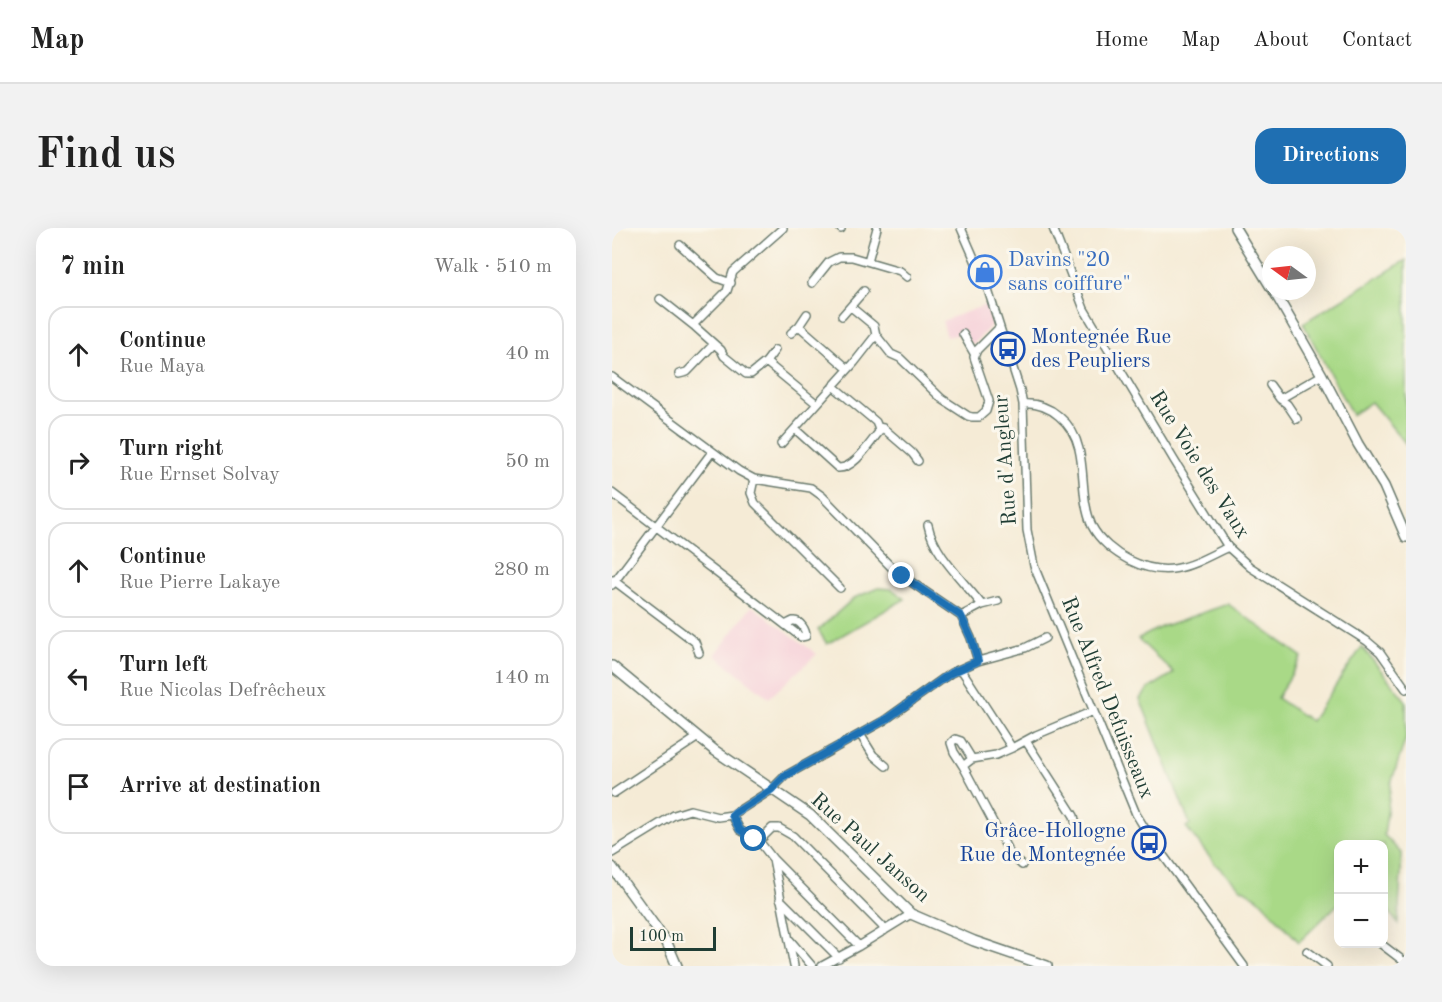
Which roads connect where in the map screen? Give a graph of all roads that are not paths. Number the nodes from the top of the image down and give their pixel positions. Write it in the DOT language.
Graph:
graph roads {
  1 [pos="783,228"];
  2 [pos="877,228"];
  3 [pos="961,228"];
  4 [pos="1053,228"];
  5 [pos="1235,228"];
  6 [pos="680,245"];
  7 [pos="868,261"];
  8 [pos="1262,272"];
  9 [pos="907,277"];
  10 [pos="731,283"];
  11 [pos="812,283"];
  12 [pos="864,291"];
  13 [pos="660,299"];
  14 [pos="1279,300"];
  15 [pos="851,307"];
  16 [pos="807,314"];
  17 [pos="842,316"];
  18 [pos="693,326"];
  19 [pos="799,326"];
  20 [pos="999,328"];
  21 [pos="791,333"];
  22 [pos="963,334"];
  23 [pos="876,335"];
  24 [pos="713,345"];
  25 [pos="775,350"];
  26 [pos="975,355"];
  27 [pos="766,362"];
  28 [pos="848,368"];
  29 [pos="679,374"];
  30 [pos="1322,375"];
  31 [pos="612,377"];
  32 [pos="1270,385"];
  33 [pos="833,386"];
  34 [pos="1280,399"];
  35 [pos="817,404"];
  36 [pos="1023,404"];
  37 [pos="1297,419"];
  38 [pos="878,427"];
  39 [pos="795,429"];
  40 [pos="782,444"];
  41 [pos="712,452"];
  42 [pos="918,461"];
  43 [pos="754,478"];
  44 [pos="612,493"];
  45 [pos="928,525"];
  46 [pos="656,526"];
  47 [pos="1406,537"];
  48 [pos="1228,547"];
  49 [pos="613,582"];
  50 [pos="840,588"];
  51 [pos="1044,589"];
  52 [pos="998,601"];
  53 [pos="982,605"];
  54 [pos="961,616"];
  55 [pos="785,625"];
  56 [pos="1045,638"];
  57 [pos="699,653"];
  58 [pos="978,661"];
  59 [pos="612,666"];
  60 [pos="961,669"];
  61 [pos="1405,687"];
  62 [pos="1093,711"];
  63 [pos="860,734"];
  64 [pos="698,737"];
  65 [pos="1026,741"];
  66 [pos="1012,748"];
  67 [pos="972,759"];
  68 [pos="886,766"];
  69 [pos="963,766"];
  70 [pos="771,790"];
  71 [pos="614,794"];
  72 [pos="732,815"];
  73 [pos="1077,828"];
  74 [pos="759,841"];
  75 [pos="612,853"];
  76 [pos="772,859"];
  77 [pos="1022,865"];
  78 [pos="612,867"];
  79 [pos="780,899"];
  80 [pos="911,914"];
  81 [pos="884,931"];
  82 [pos="788,938"];
  83 [pos="859,946"];
  84 [pos="1386,948"];
  85 [pos="1307,951"];
  86 [pos="839,958"];
  87 [pos="1406,963"];
  88 [pos="677,966"];
  89 [pos="794,966"];
  90 [pos="812,966"];
  91 [pos="822,966"];
  92 [pos="1047,966"];
  93 [pos="1244,966"];
  94 [pos="1327,966"];
  1 -- 10 [label="street"];
  2 -- 7 [label="street"];
  3 -- 20 [label="street, Rue d'Angleur"];
  4 -- 48 [label="street, Rue Voie des Vaux"];
  5 -- 8 [label="street"];
  6 -- 10 [label="street"];
  7 -- 9 [label="street"];
  7 -- 11 [label="street"];
  10 -- 18 [label="street"];
  12 -- 15 [label="street"];
  13 -- 18 [label="street"];
  14 -- 30 [label="street"];
  15 -- 17 [label="street"];
  15 -- 23 [label="street"];
  16 -- 19 [label="street"];
  18 -- 24 [label="street"];
  19 -- 21 [label="street"];
  19 -- 28 [label="street"];
  20 -- 26 [label="street"];
  20 -- 36 [label="street, Rue d'Angleur"];
  22 -- 26 [label="street"];
  23 -- 26 [label="street"];
  23 -- 28 [label="street"];
  24 -- 27 [label="street"];
  24 -- 29 [label="street"];
  25 -- 27 [label="street"];
  27 -- 35 [label="street"];
  28 -- 33 [label="street"];
  30 -- 34 [label="street"];
  30 -- 47 [label="street"];
  31 -- 41 [label="street"];
  32 -- 34 [label="street"];
  33 -- 35 [label="street"];
  33 -- 38 [label="street"];
  34 -- 37 [label="street"];
  35 -- 39 [label="street"];
  36 -- 48 [label="street"];
  36 -- 51 [label="street, Rue d'Angleur"];
  38 -- 39 [label="street"];
  38 -- 42 [label="street"];
  39 -- 40 [label="street"];
  41 -- 43 [label="street"];
  41 -- 46 [label="street"];
  43 -- 50 [label="street"];
  43 -- 54 [label="street"];
  44 -- 46 [label="street"];
  45 -- 53 [label="street"];
  46 -- 49 [label="street"];
  46 -- 55 [label="street"];
  48 -- 61 [label="street, Rue Voie des Vaux"];
  49 -- 57 [label="street"];
  51 -- 62 [label="street, Rue Alfred Defuisseaux"];
  52 -- 53 [label="street"];
  53 -- 54 [label="street"];
  54 -- 58 [label="street"];
  56 -- 58 [label="street"];
  58 -- 60 [label="street"];
  59 -- 64 [label="street, Rue Paul Janson"];
  60 -- 63 [label="street"];
  60 -- 66 [label="street"];
  62 -- 65 [label="street"];
  62 -- 93 [label="street, Rue Alfred Defuisseaux"];
  63 -- 68 [label="street"];
  63 -- 70 [label="street"];
  64 -- 70 [label="street, Rue Paul Janson"];
  64 -- 71 [label="street"];
  65 -- 66 [label="street"];
  65 -- 73 [label="street"];
  66 -- 67 [label="street"];
  67 -- 69 [label="street"];
  67 -- 69 [label="street"];
  69 -- 77 [label="street"];
  70 -- 72 [label="street"];
  70 -- 80 [label="street, Rue Paul Janson"];
  72 -- 74 [label="street"];
  72 -- 75 [label="street"];
  74 -- 76 [label="street"];
  74 -- 81 [label="street"];
  76 -- 79 [label="street"];
  76 -- 83 [label="street"];
  78 -- 88 [label="street"];
  79 -- 82 [label="street"];
  79 -- 86 [label="street"];
  80 -- 81 [label="street"];
  80 -- 92 [label="street, Rue Paul Janson"];
  81 -- 83 [label="street"];
  82 -- 89 [label="street"];
  82 -- 90 [label="street"];
  83 -- 86 [label="street"];
  84 -- 87 [label="street"];
  85 -- 94 [label="street"];
  86 -- 91 [label="street"];
}
